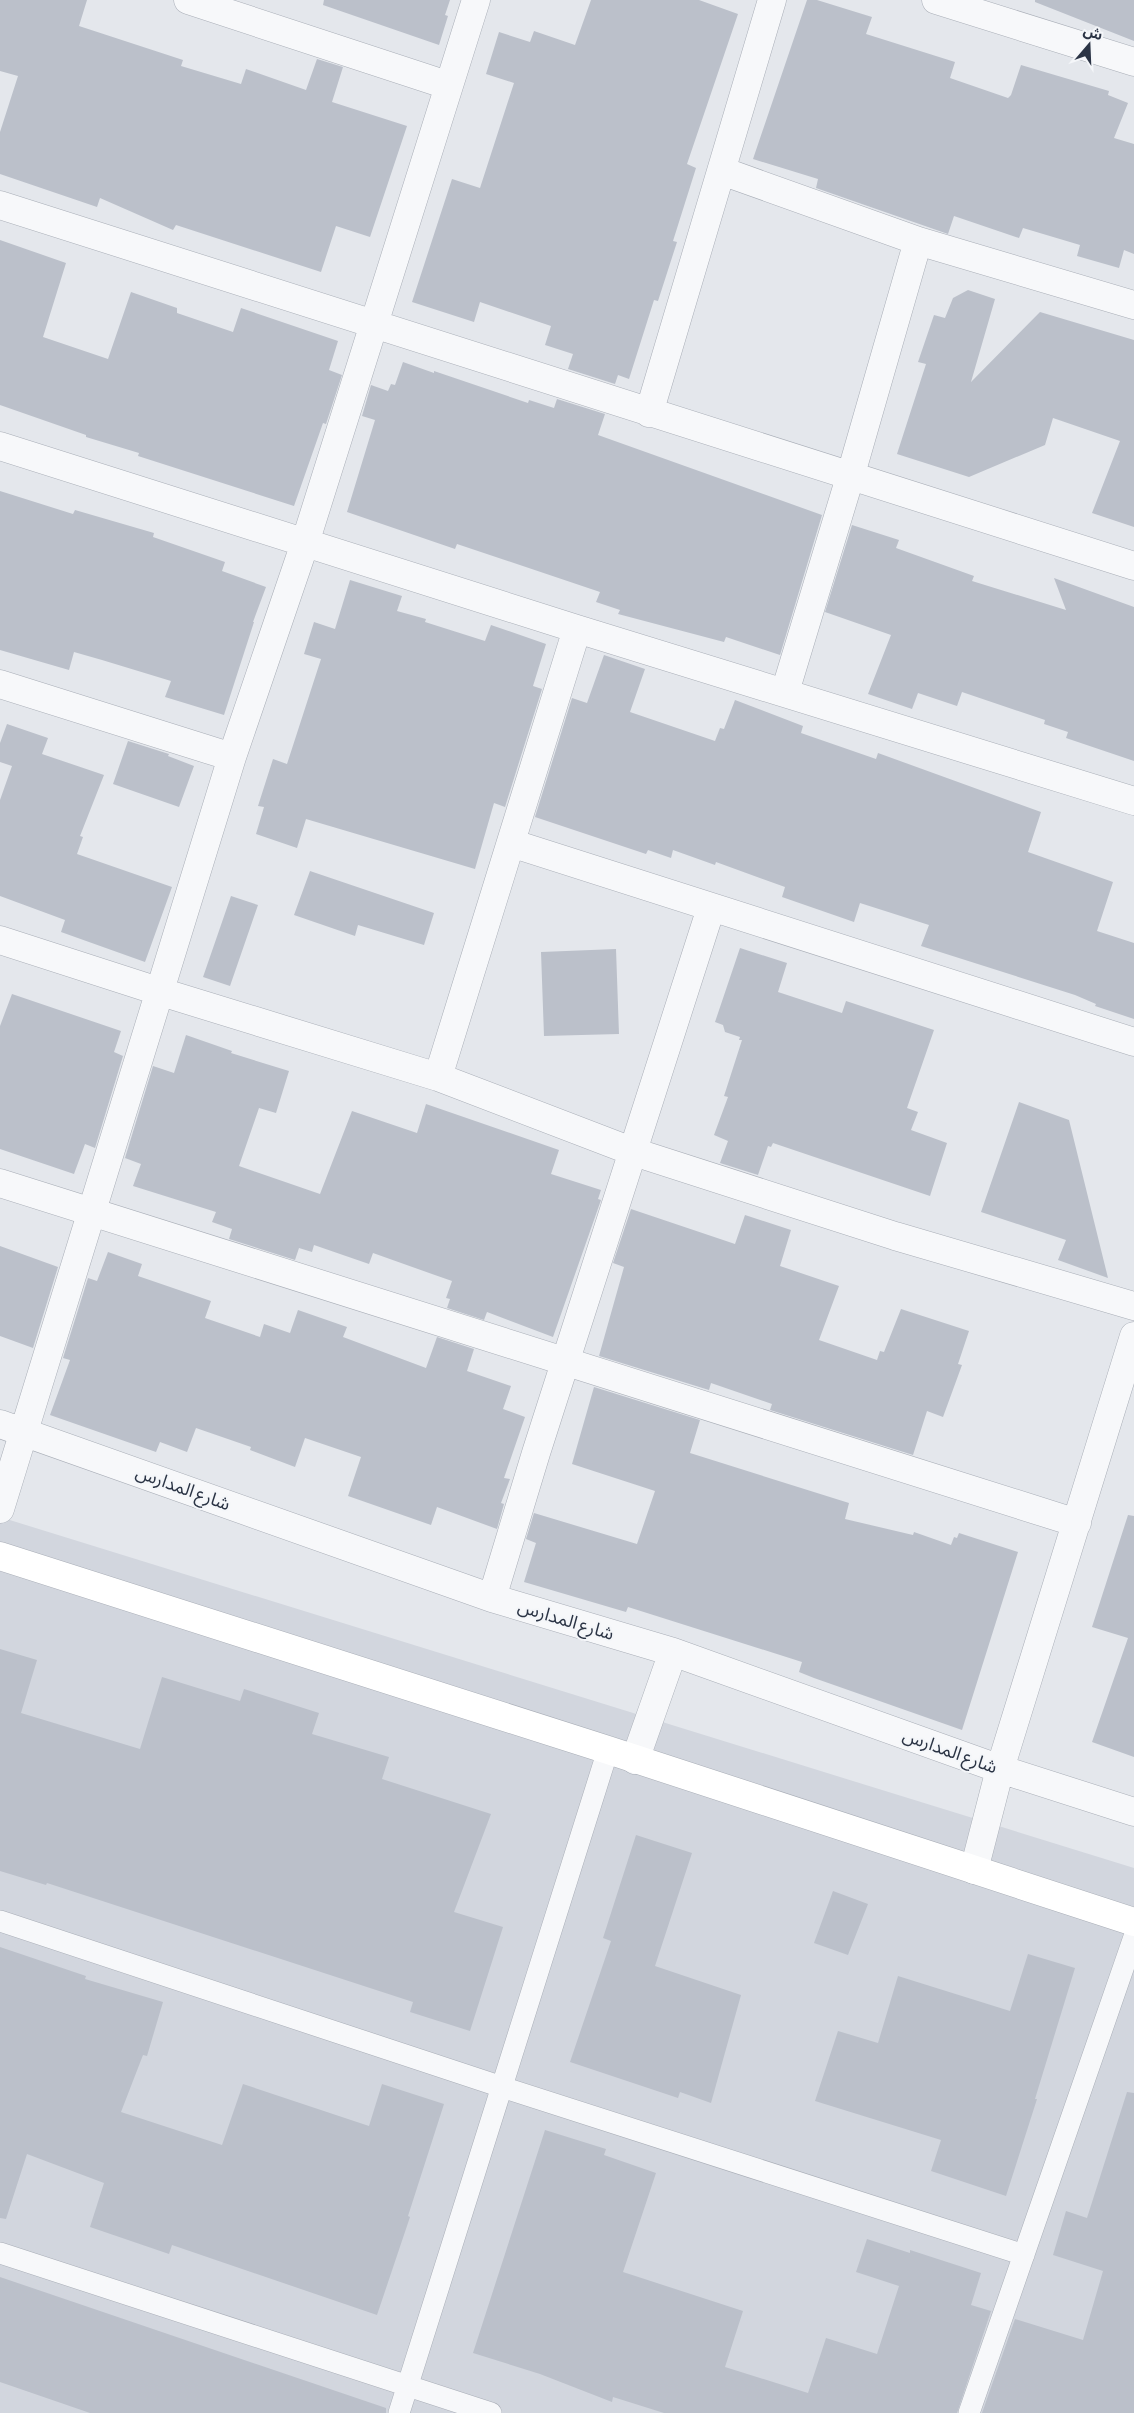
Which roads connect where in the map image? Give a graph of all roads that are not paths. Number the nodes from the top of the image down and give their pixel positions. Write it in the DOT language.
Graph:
graph roads {
  1 [pos="188,0"];
  2 [pos="476,0"];
  3 [pos="772,0"];
  4 [pos="936,0"];
  5 [pos="1001,9"];
  6 [pos="1134,62"];
  7 [pos="447,85"];
  8 [pos="722,171"];
  9 [pos="0,204"];
  10 [pos="918,241"];
  11 [pos="1134,305"];
  12 [pos="374,325"];
  13 [pos="649,413"];
  14 [pos="0,446"];
  15 [pos="851,474"];
  16 [pos="305,543"];
  17 [pos="1134,566"];
  18 [pos="577,629"];
  19 [pos="0,684"];
  20 [pos="785,692"];
  21 [pos="232,757"];
  22 [pos="1134,801"];
  23 [pos="511,843"];
  24 [pos="711,908"];
  25 [pos="0,940"];
  26 [pos="158,992"];
  27 [pos="1134,1042"];
  28 [pos="438,1077"];
  29 [pos="634,1152"];
  30 [pos="0,1183"];
  31 [pos="92,1212"];
  32 [pos="1134,1306"];
  33 [pos="1134,1336"];
  34 [pos="566,1361"];
  35 [pos="12,1428"];
  36 [pos="0,1509"];
  37 [pos="1077,1523"];
  38 [pos="0,1556"];
  39 [pos="492,1598"];
  40 [pos="672,1652"];
  41 [pos="608,1750"];
  42 [pos="635,1760"];
  43 [pos="1000,1769"];
  44 [pos="1134,1812"];
  45 [pos="974,1870"];
  46 [pos="0,1921"];
  47 [pos="1134,1922"];
  48 [pos="1134,1937"];
  49 [pos="502,2087"];
  50 [pos="0,2253"];
  51 [pos="1024,2255"];
  52 [pos="408,2385"];
  53 [pos="399,2413"];
  54 [pos="490,2413"];
  55 [pos="969,2413"];
  1 -- 7 [label="street"];
  2 -- 7 [label="street"];
  3 -- 8 [label="street"];
  4 -- 5 [label="street"];
  5 -- 6 [label="street"];
  7 -- 12 [label="street"];
  8 -- 10 [label="street"];
  8 -- 13 [label="street"];
  9 -- 12 [label="street"];
  10 -- 11 [label="street"];
  10 -- 15 [label="street"];
  12 -- 13 [label="street"];
  12 -- 16 [label="street"];
  13 -- 15 [label="street"];
  14 -- 16 [label="street"];
  15 -- 17 [label="street"];
  15 -- 20 [label="street"];
  16 -- 18 [label="street"];
  16 -- 21 [label="street"];
  18 -- 20 [label="street"];
  18 -- 23 [label="street"];
  19 -- 21 [label="street"];
  20 -- 22 [label="street"];
  21 -- 26 [label="street"];
  23 -- 24 [label="street"];
  23 -- 28 [label="street"];
  24 -- 27 [label="street"];
  24 -- 29 [label="street"];
  25 -- 26 [label="street"];
  26 -- 28 [label="street"];
  26 -- 31 [label="street"];
  28 -- 29 [label="street"];
  29 -- 32 [label="street"];
  29 -- 34 [label="street"];
  30 -- 31 [label="street"];
  31 -- 34 [label="street"];
  31 -- 35 [label="street"];
  33 -- 37 [label="street"];
  34 -- 37 [label="street"];
  34 -- 39 [label="street"];
  35 -- 36 [label="street"];
  35 -- 39 [label="street, شارع المدارس"];
  37 -- 43 [label="street"];
  38 -- 41 [label="street"];
  39 -- 40 [label="street, شارع المدارس"];
  40 -- 42 [label="street"];
  40 -- 43 [label="street, شارع المدارس"];
  41 -- 42 [label="street"];
  41 -- 49 [label="lane"];
  42 -- 45 [label="street"];
  43 -- 44 [label="street, شارع المدارس"];
  43 -- 45 [label="street"];
  45 -- 47 [label="street"];
  46 -- 49 [label="lane"];
  48 -- 51 [label="lane"];
  49 -- 51 [label="lane"];
  49 -- 52 [label="lane"];
  50 -- 52 [label="lane"];
  51 -- 55 [label="lane"];
  52 -- 53 [label="lane"];
  52 -- 54 [label="lane"];
}
